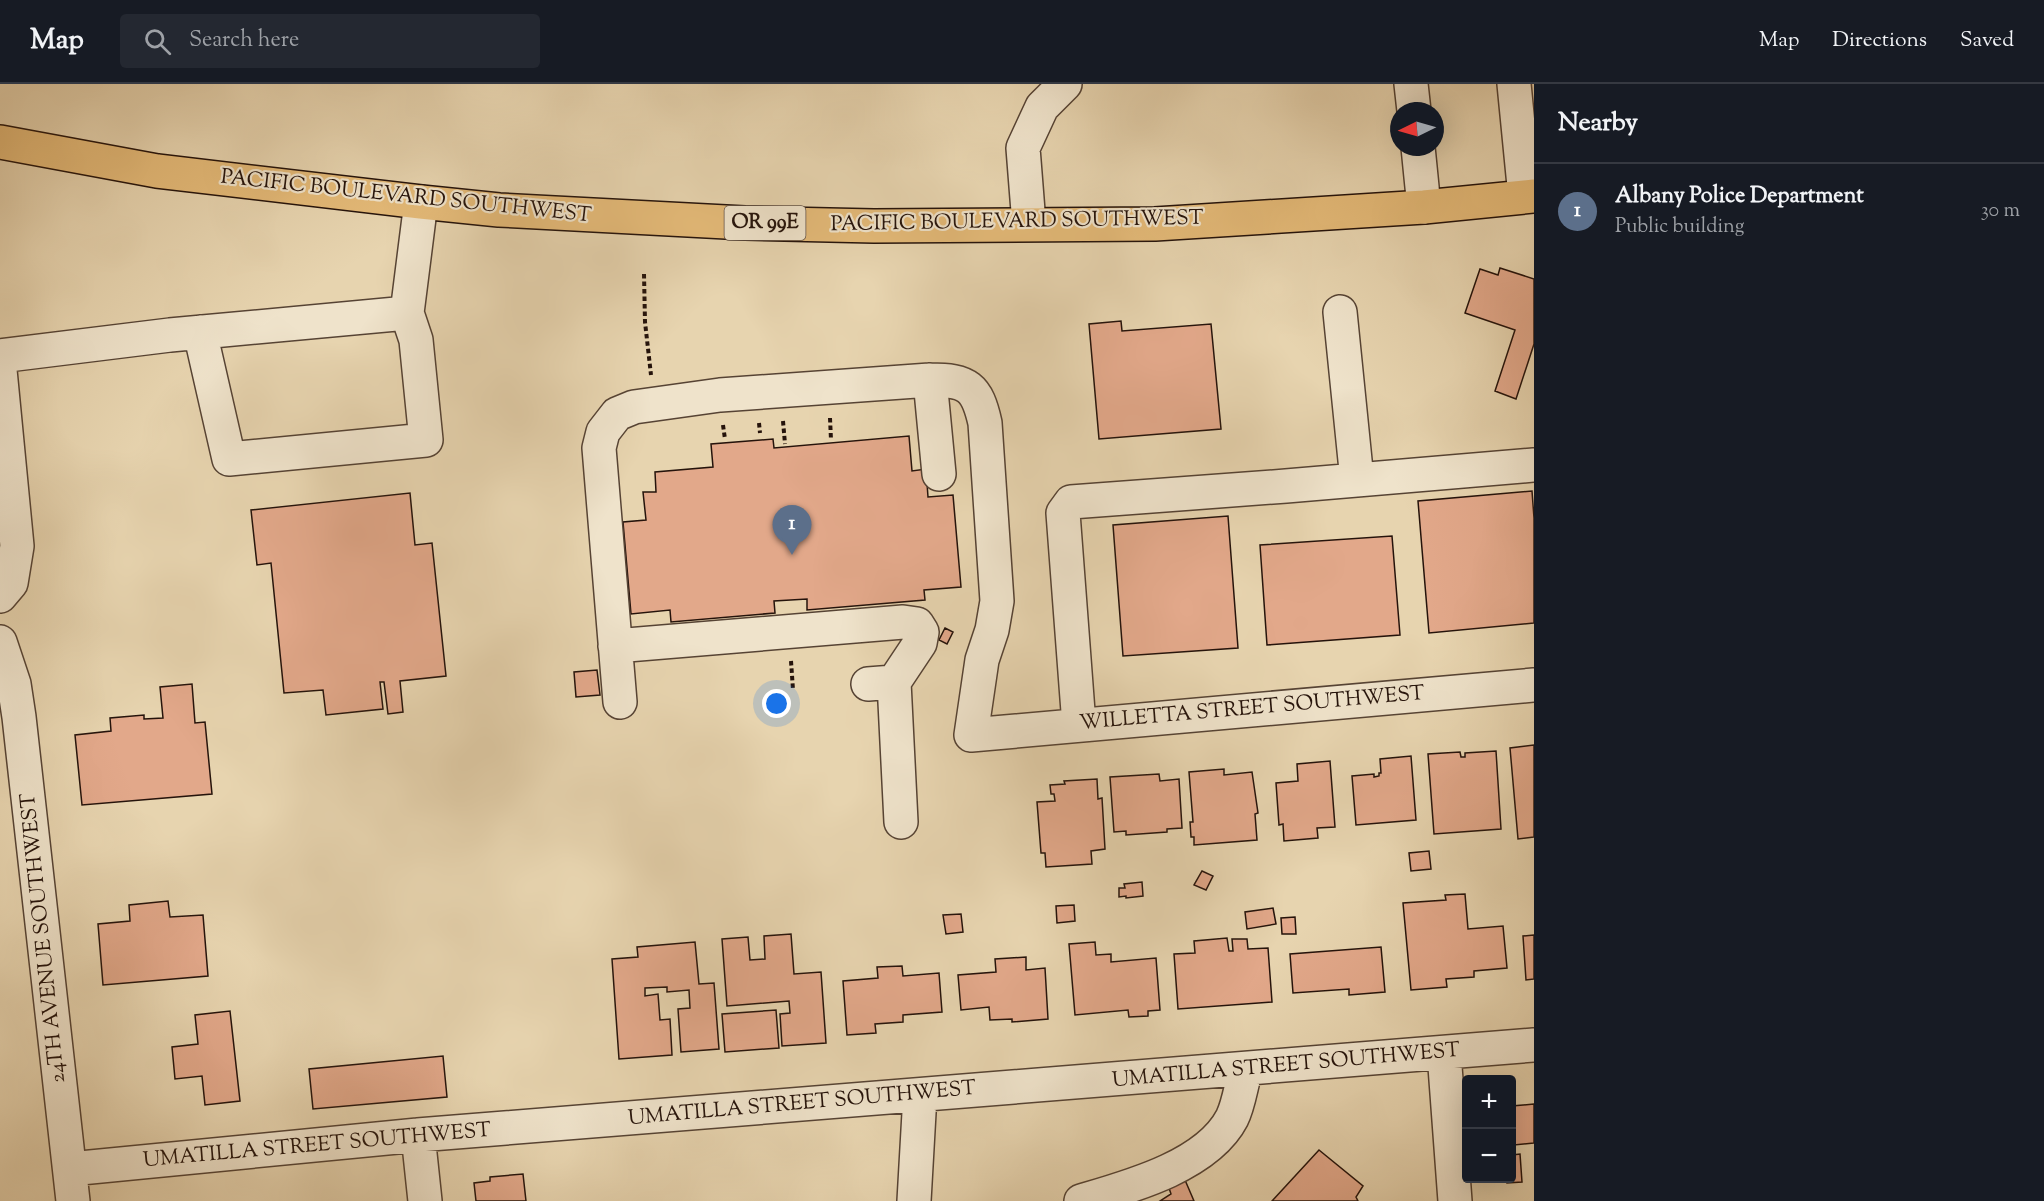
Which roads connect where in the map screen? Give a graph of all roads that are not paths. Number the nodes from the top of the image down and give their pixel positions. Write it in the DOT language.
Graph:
graph roads {
  1 [pos="1065,84"];
  2 [pos="1514,84"];
  3 [pos="0,142"];
  4 [pos="1419,156"];
  5 [pos="1530,196"];
  6 [pos="421,202"];
  7 [pos="1424,207"];
  8 [pos="1029,224"];
  9 [pos="1340,312"];
  10 [pos="407,313"];
  11 [pos="200,332"];
  12 [pos="0,356"];
  13 [pos="0,370"];
  14 [pos="930,380"];
  15 [pos="1534,465"];
  16 [pos="939,474"];
  17 [pos="1357,480"];
  18 [pos="0,596"];
  19 [pos="0,642"];
  20 [pos="615,646"];
  21 [pos="1534,685"];
  22 [pos="620,702"];
  23 [pos="1080,725"];
  24 [pos="901,822"];
  25 [pos="1534,1045"];
  26 [pos="1444,1053"];
  27 [pos="1246,1069"];
  28 [pos="920,1095"];
  29 [pos="418,1135"];
  30 [pos="72,1185"];
  31 [pos="425,1201"];
  32 [pos="914,1201"];
  33 [pos="1081,1201"];
  34 [pos="1455,1201"];
  1 -- 8 [label="street"];
  2 -- 5 [label="street"];
  3 -- 6 [label="main road, PACIFIC BOULEVARD SOUTHWEST / OR 99E"];
  4 -- 7 [label="street"];
  5 -- 7 [label="main road, PACIFIC BOULEVARD SOUTHWEST / OR 99E"];
  6 -- 8 [label="main road, PACIFIC BOULEVARD SOUTHWEST / OR 99E"];
  6 -- 10 [label="street"];
  7 -- 8 [label="main road, PACIFIC BOULEVARD SOUTHWEST / OR 99E"];
  9 -- 17 [label="street"];
  10 -- 11 [label="street"];
  10 -- 11 [label="street"];
  11 -- 12 [label="street"];
  13 -- 18 [label="street"];
  14 -- 16 [label="street"];
  14 -- 20 [label="street"];
  14 -- 23 [label="street, WILLETTA STREET SOUTHWEST"];
  15 -- 17 [label="street"];
  17 -- 23 [label="street"];
  19 -- 30 [label="street, 24TH AVENUE SOUTHWEST"];
  20 -- 22 [label="street"];
  20 -- 24 [label="street"];
  21 -- 23 [label="street, WILLETTA STREET SOUTHWEST"];
  25 -- 26 [label="street, UMATILLA STREET SOUTHWEST"];
  26 -- 27 [label="street, UMATILLA STREET SOUTHWEST"];
  26 -- 34 [label="street"];
  27 -- 28 [label="street, UMATILLA STREET SOUTHWEST"];
  27 -- 33 [label="street"];
  28 -- 29 [label="street, UMATILLA STREET SOUTHWEST"];
  28 -- 32 [label="street"];
  29 -- 30 [label="street, UMATILLA STREET SOUTHWEST"];
  29 -- 31 [label="street"];
}
